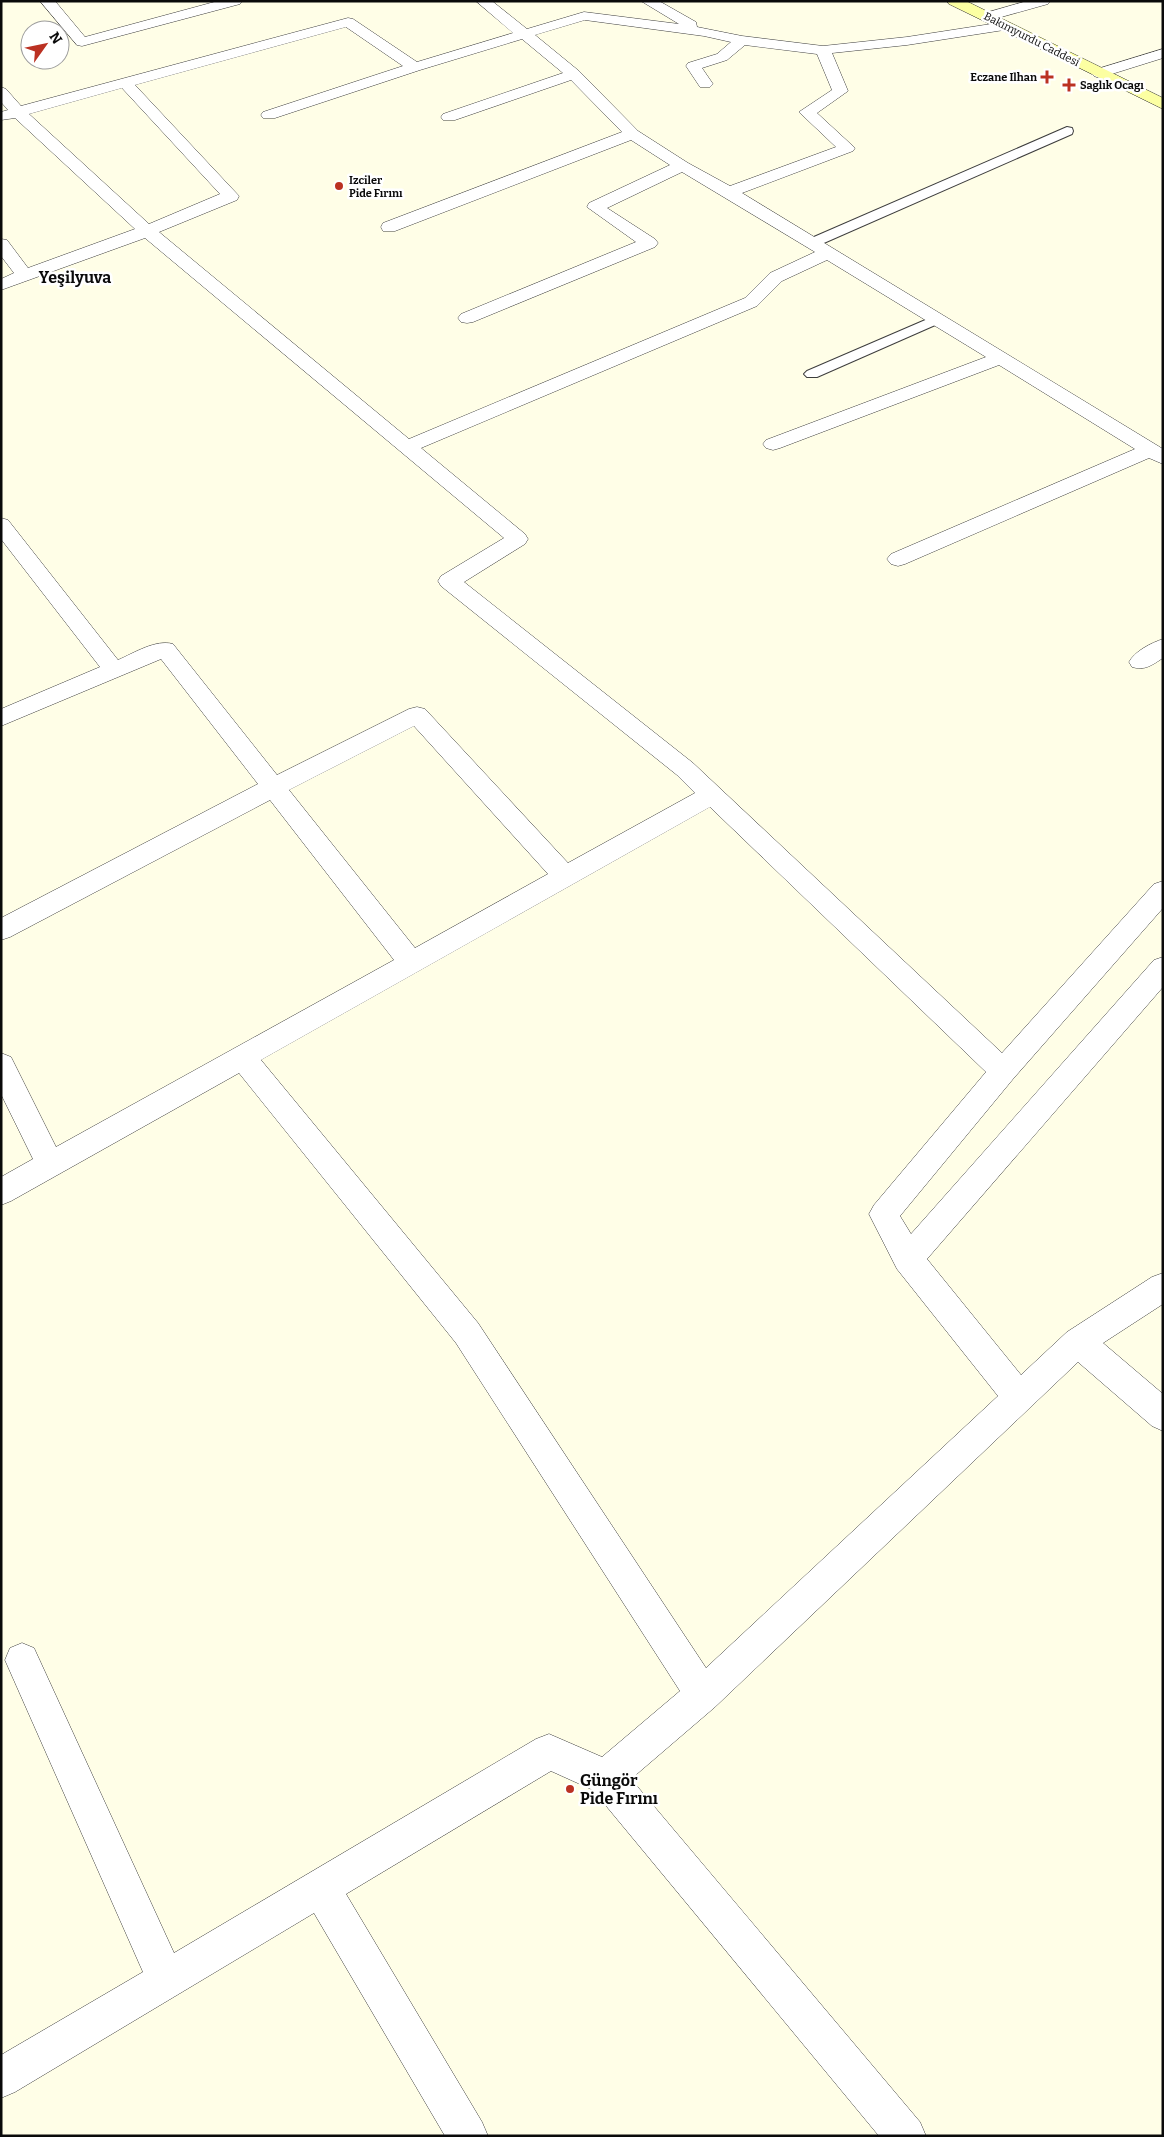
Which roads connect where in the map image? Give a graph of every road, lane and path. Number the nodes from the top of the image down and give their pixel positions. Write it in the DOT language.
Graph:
graph roads {
  1 [pos="235,1"];
  2 [pos="483,1"];
  3 [pos="648,1"];
  4 [pos="954,1"];
  5 [pos="1043,1"];
  6 [pos="54,2"];
  7 [pos="987,17"];
  8 [pos="1004,26"];
  9 [pos="704,32"];
  10 [pos="525,34"];
  11 [pos="742,40"];
  12 [pos="823,50"];
  13 [pos="1163,53"];
  14 [pos="415,67"];
  15 [pos="1098,73"];
  16 [pos="574,74"];
  17 [pos="124,82"];
  18 [pos="705,84"];
  19 [pos="1,92"];
  20 [pos="1163,104"];
  21 [pos="10,114"];
  22 [pos="268,115"];
  23 [pos="449,117"];
  24 [pos="1068,131"];
  25 [pos="632,134"];
  26 [pos="682,166"];
  27 [pos="729,192"];
  28 [pos="389,227"];
  29 [pos="147,231"];
  30 [pos="812,242"];
  31 [pos="1,244"];
  32 [pos="827,254"];
  33 [pos="25,275"];
  34 [pos="1,285"];
  35 [pos="467,318"];
  36 [pos="937,319"];
  37 [pos="1001,358"];
  38 [pos="812,374"];
  39 [pos="773,444"];
  40 [pos="406,447"];
  41 [pos="1157,454"];
  42 [pos="1,525"];
  43 [pos="898,559"];
  44 [pos="1163,647"];
  45 [pos="1140,662"];
  46 [pos="115,671"];
  47 [pos="1,718"];
  48 [pos="273,787"];
  49 [pos="710,796"];
  50 [pos="565,876"];
  51 [pos="1163,891"];
  52 [pos="1,930"];
  53 [pos="411,963"];
  54 [pos="1163,968"];
  55 [pos="242,1057"];
  56 [pos="1,1065"];
  57 [pos="1003,1071"];
  58 [pos="50,1165"];
  59 [pos="1,1192"];
  60 [pos="908,1259"];
  61 [pos="1163,1287"];
  62 [pos="1078,1342"];
  63 [pos="1019,1397"];
  64 [pos="1163,1415"];
  65 [pos="22,1660"];
  66 [pos="703,1695"];
  67 [pos="606,1777"];
  68 [pos="320,1887"];
  69 [pos="166,1979"];
  70 [pos="1,2078"];
  71 [pos="468,2136"];
  72 [pos="906,2136"];
  1 -- 6 [label="street"];
  2 -- 10 [label="street"];
  3 -- 9 [label="street"];
  4 -- 7 [label="main road, Bakımyurdu Caddesi"];
  5 -- 7 [label="street"];
  7 -- 8 [label="main road, Bakımyurdu Caddesi"];
  8 -- 12 [label="street"];
  8 -- 15 [label="main road, Bakımyurdu Caddesi"];
  9 -- 10 [label="street"];
  9 -- 11 [label="street"];
  10 -- 14 [label="street"];
  10 -- 16 [label="street"];
  11 -- 12 [label="street"];
  11 -- 18 [label="street"];
  12 -- 27 [label="street"];
  13 -- 15 [label="street"];
  14 -- 17 [label="street"];
  14 -- 22 [label="street"];
  15 -- 20 [label="main road, Bakımyurdu Caddesi"];
  16 -- 23 [label="street"];
  16 -- 25 [label="street"];
  17 -- 21 [label="street"];
  17 -- 29 [label="street"];
  19 -- 21 [label="street"];
  21 -- 29 [label="street"];
  24 -- 30 [label="lane"];
  25 -- 26 [label="street"];
  25 -- 28 [label="street"];
  26 -- 27 [label="street"];
  26 -- 35 [label="street"];
  27 -- 30 [label="street"];
  29 -- 33 [label="street"];
  29 -- 40 [label="street"];
  30 -- 32 [label="street"];
  31 -- 33 [label="street"];
  32 -- 36 [label="street"];
  32 -- 40 [label="street"];
  33 -- 34 [label="street"];
  36 -- 37 [label="street"];
  36 -- 38 [label="lane"];
  37 -- 39 [label="street"];
  37 -- 41 [label="street"];
  40 -- 49 [label="street"];
  41 -- 43 [label="street"];
  42 -- 46 [label="street"];
  44 -- 45 [label="street"];
  46 -- 47 [label="street"];
  46 -- 48 [label="street"];
  48 -- 50 [label="street"];
  48 -- 52 [label="street"];
  48 -- 53 [label="street"];
  49 -- 50 [label="street"];
  49 -- 57 [label="street"];
  50 -- 53 [label="street"];
  51 -- 57 [label="street"];
  53 -- 55 [label="street"];
  54 -- 60 [label="street"];
  55 -- 58 [label="street"];
  55 -- 66 [label="street"];
  56 -- 58 [label="street"];
  57 -- 60 [label="street"];
  58 -- 59 [label="street"];
  60 -- 63 [label="street"];
  61 -- 62 [label="street"];
  62 -- 63 [label="street"];
  62 -- 64 [label="street"];
  63 -- 66 [label="street"];
  65 -- 69 [label="street"];
  66 -- 67 [label="street"];
  67 -- 68 [label="street"];
  67 -- 72 [label="street"];
  68 -- 69 [label="street"];
  68 -- 71 [label="street"];
  69 -- 70 [label="street"];
}
